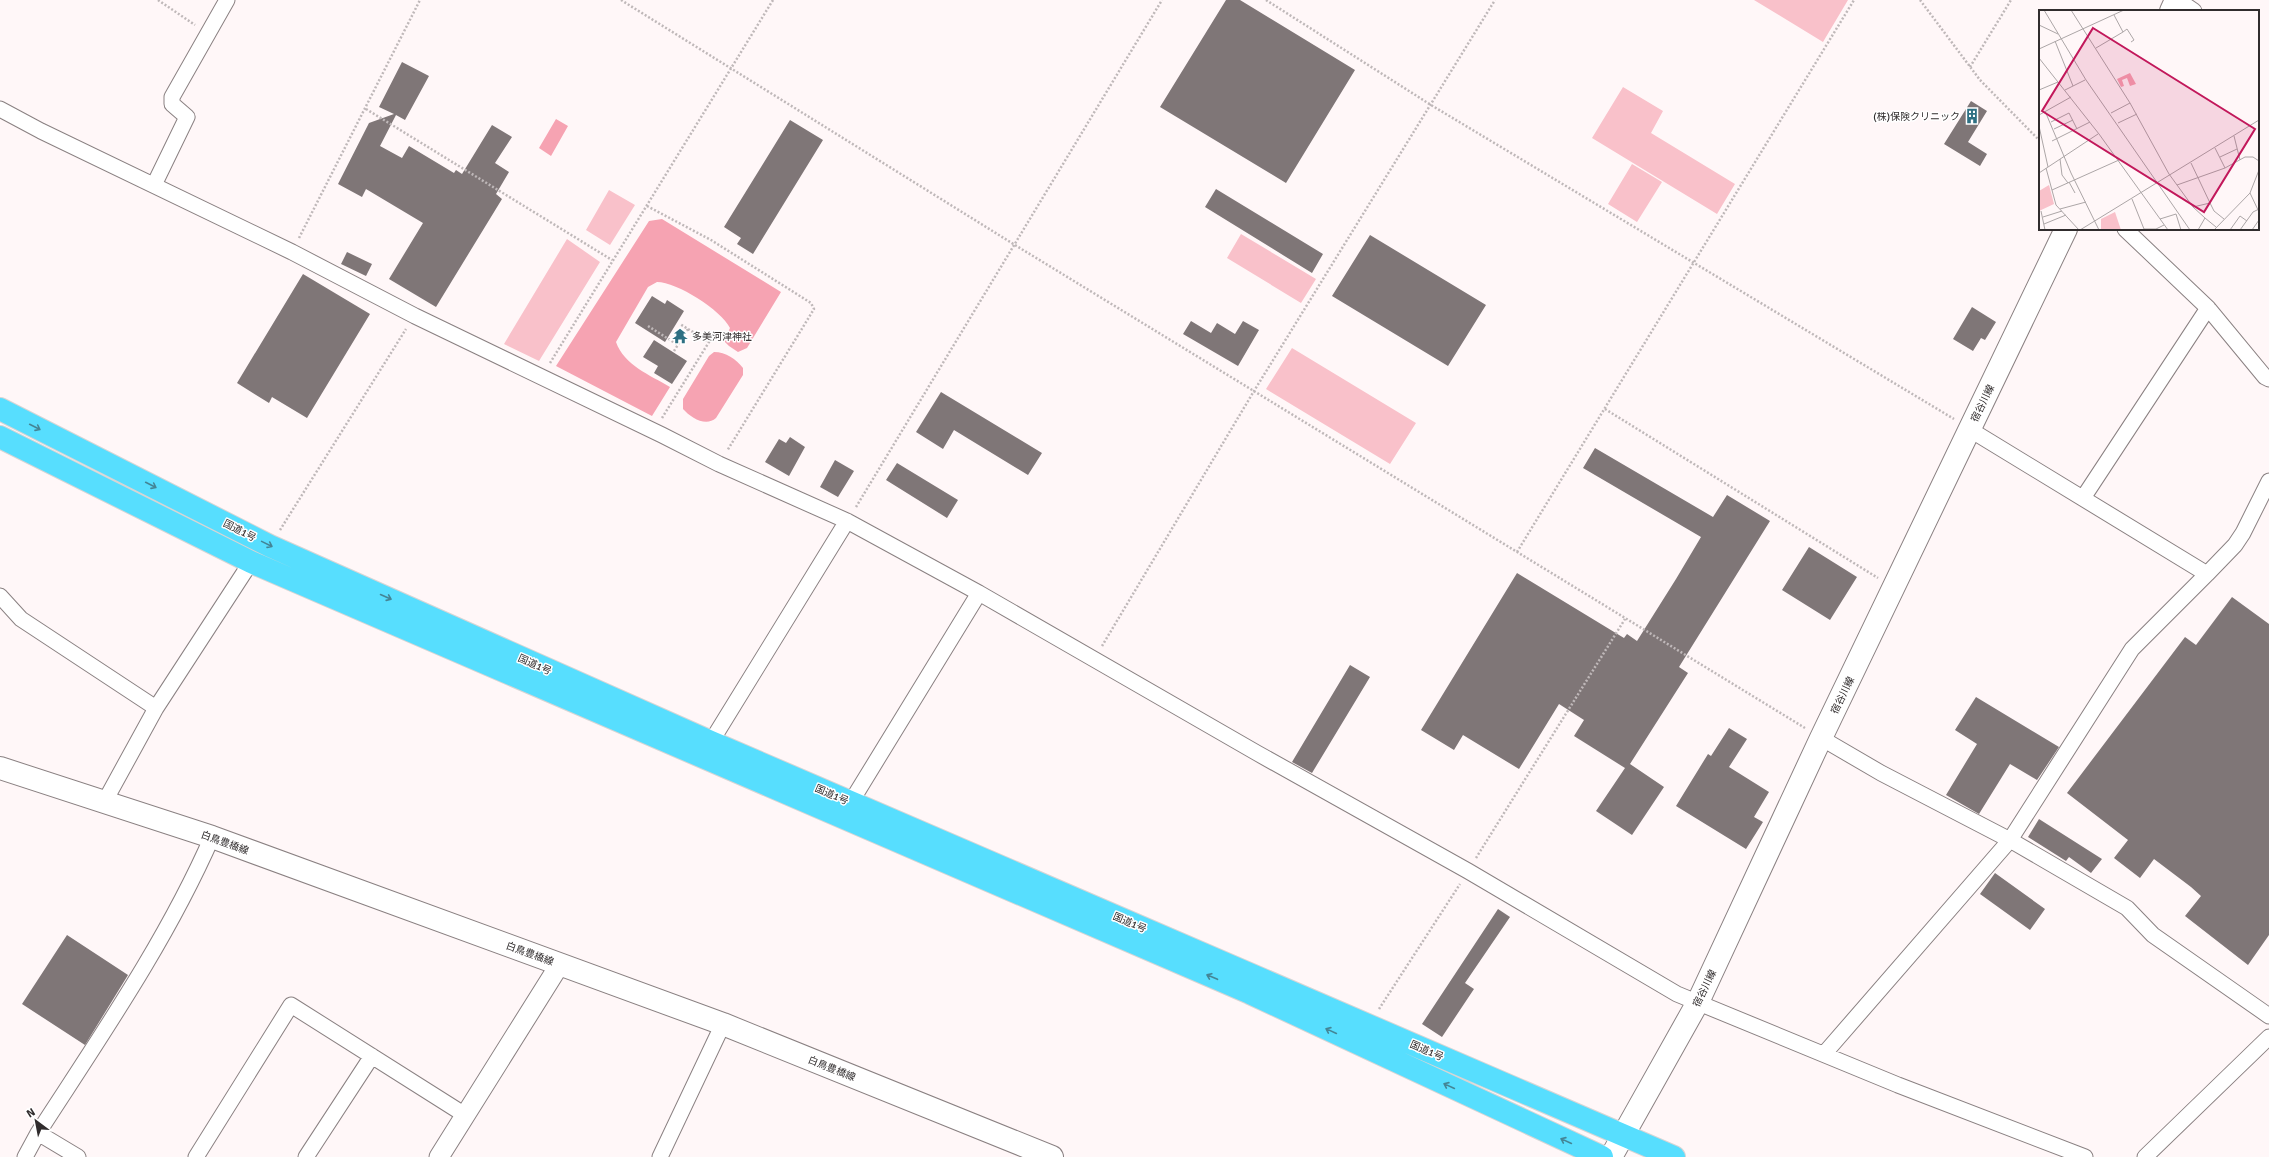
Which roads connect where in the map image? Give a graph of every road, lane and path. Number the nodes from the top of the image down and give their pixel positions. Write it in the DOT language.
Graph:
graph roads {
  1 [pos="158,0"];
  2 [pos="227,0"];
  3 [pos="420,0"];
  4 [pos="621,0"];
  5 [pos="773,0"];
  6 [pos="1162,0"];
  7 [pos="1266,0"];
  8 [pos="1495,0"];
  9 [pos="1854,0"];
  10 [pos="1920,0"];
  11 [pos="2011,0"];
  12 [pos="2177,0"];
  13 [pos="2172,10"];
  14 [pos="2192,10"];
  15 [pos="207,33"];
  16 [pos="1970,67"];
  17 [pos="731,69"];
  18 [pos="1431,105"];
  19 [pos="0,109"];
  20 [pos="366,109"];
  21 [pos="2039,140"];
  22 [pos="154,185"];
  23 [pos="647,206"];
  24 [pos="2066,230"];
  25 [pos="2126,230"];
  26 [pos="1015,245"];
  27 [pos="292,252"];
  28 [pos="612,260"];
  29 [pos="1694,263"];
  30 [pos="2208,308"];
  31 [pos="415,316"];
  32 [pos="680,324"];
  33 [pos="648,326"];
  34 [pos="688,329"];
  35 [pos="678,345"];
  36 [pos="674,351"];
  37 [pos="542,377"];
  38 [pos="2269,379"];
  39 [pos="1254,391"];
  40 [pos="0,409"];
  41 [pos="1605,409"];
  42 [pos="661,420"];
  43 [pos="1969,429"];
  44 [pos="0,437"];
  45 [pos="719,464"];
  46 [pos="2269,481"];
  47 [pos="2083,498"];
  48 [pos="847,521"];
  49 [pos="270,546"];
  50 [pos="1517,552"];
  51 [pos="251,562"];
  52 [pos="2207,574"];
  53 [pos="1894,588"];
  54 [pos="979,593"];
  55 [pos="0,596"];
  56 [pos="1625,619"];
  57 [pos="1093,660"];
  58 [pos="156,708"];
  59 [pos="1821,738"];
  60 [pos="711,742"];
  61 [pos="0,768"];
  62 [pos="105,801"];
  63 [pos="851,802"];
  64 [pos="212,837"];
  65 [pos="2010,840"];
  66 [pos="1468,871"];
  67 [pos="560,964"];
  68 [pos="1698,1002"];
  69 [pos="2269,1016"];
  70 [pos="723,1024"];
  71 [pos="1369,1025"];
  72 [pos="2269,1037"];
  73 [pos="1824,1054"];
  74 [pos="372,1056"];
  75 [pos="465,1115"];
  76 [pos="38,1133"];
  77 [pos="1625,1135"];
  78 [pos="25,1157"];
  79 [pos="78,1157"];
  80 [pos="196,1157"];
  81 [pos="306,1157"];
  82 [pos="439,1157"];
  83 [pos="660,1157"];
  84 [pos="1052,1157"];
  85 [pos="1602,1157"];
  86 [pos="1611,1157"];
  87 [pos="1674,1157"];
  88 [pos="2085,1157"];
  89 [pos="2145,1157"];
  1 -- 15 [label="path"];
  2 -- 15 [label="street"];
  3 -- 20 [label="path"];
  4 -- 17 [label="path"];
  5 -- 17 [label="path"];
  6 -- 26 [label="path"];
  7 -- 18 [label="path"];
  8 -- 18 [label="path"];
  9 -- 29 [label="path"];
  10 -- 16 [label="path"];
  11 -- 16 [label="path"];
  12 -- 13 [label="main road"];
  12 -- 14 [label="street"];
  15 -- 22 [label="street"];
  16 -- 21 [label="path"];
  17 -- 23 [label="path"];
  17 -- 26 [label="path"];
  18 -- 29 [label="path"];
  18 -- 39 [label="path"];
  19 -- 22 [label="street"];
  20 -- 27 [label="path"];
  20 -- 28 [label="path"];
  22 -- 27 [label="street"];
  23 -- 28 [label="path"];
  23 -- 45 [label="path"];
  24 -- 43 [label="main road, 宿谷川線"];
  25 -- 30 [label="street"];
  26 -- 39 [label="path"];
  26 -- 48 [label="path"];
  27 -- 31 [label="street"];
  28 -- 37 [label="path"];
  29 -- 41 [label="path"];
  29 -- 43 [label="path"];
  30 -- 38 [label="street"];
  30 -- 47 [label="street"];
  31 -- 37 [label="street"];
  31 -- 49 [label="path"];
  32 -- 34 [label="path"];
  33 -- 35 [label="path"];
  34 -- 35 [label="path"];
  34 -- 42 [label="path"];
  35 -- 36 [label="path"];
  37 -- 45 [label="street"];
  39 -- 50 [label="path"];
  39 -- 57 [label="path"];
  40 -- 49 [label="highway, 国道1号, one-way"];
  41 -- 50 [label="path"];
  41 -- 53 [label="path"];
  43 -- 47 [label="street"];
  43 -- 53 [label="main road, 宿谷川線"];
  44 -- 51 [label="highway, 国道1号"];
  45 -- 48 [label="street"];
  46 -- 52 [label="street"];
  47 -- 52 [label="street"];
  48 -- 54 [label="street"];
  48 -- 60 [label="street"];
  49 -- 60 [label="highway, 国道1号, one-way"];
  50 -- 56 [label="path"];
  51 -- 58 [label="street"];
  85 -- 51 [label="highway, 国道1号, one-way"];
  52 -- 65 [label="street"];
  53 -- 59 [label="main road, 宿谷川線"];
  54 -- 57 [label="street"];
  54 -- 63 [label="street"];
  55 -- 58 [label="street"];
  56 -- 59 [label="path"];
  56 -- 66 [label="path"];
  57 -- 66 [label="street"];
  58 -- 62 [label="street"];
  59 -- 65 [label="street"];
  59 -- 68 [label="main road, 宿谷川線"];
  60 -- 63 [label="highway, 国道1号"];
  61 -- 62 [label="main road, 白鳥豊橋線"];
  62 -- 64 [label="main road, 白鳥豊橋線"];
  63 -- 71 [label="highway, 国道1号"];
  64 -- 67 [label="main road, 白鳥豊橋線"];
  64 -- 76 [label="street"];
  65 -- 69 [label="street"];
  65 -- 73 [label="street"];
  66 -- 68 [label="street"];
  66 -- 71 [label="path"];
  67 -- 70 [label="main road, 白鳥豊橋線"];
  67 -- 75 [label="street"];
  68 -- 73 [label="street"];
  68 -- 77 [label="main road, 宿谷川線"];
  70 -- 83 [label="street"];
  70 -- 84 [label="main road, 白鳥豊橋線"];
  71 -- 77 [label="highway, 国道1号"];
  72 -- 89 [label="street"];
  73 -- 88 [label="street"];
  74 -- 75 [label="street"];
  74 -- 80 [label="street"];
  74 -- 81 [label="street"];
  75 -- 82 [label="street"];
  76 -- 78 [label="street"];
  76 -- 79 [label="street"];
  77 -- 86 [label="main road, 宿谷川線"];
  77 -- 87 [label="highway, 国道1号"];
}
